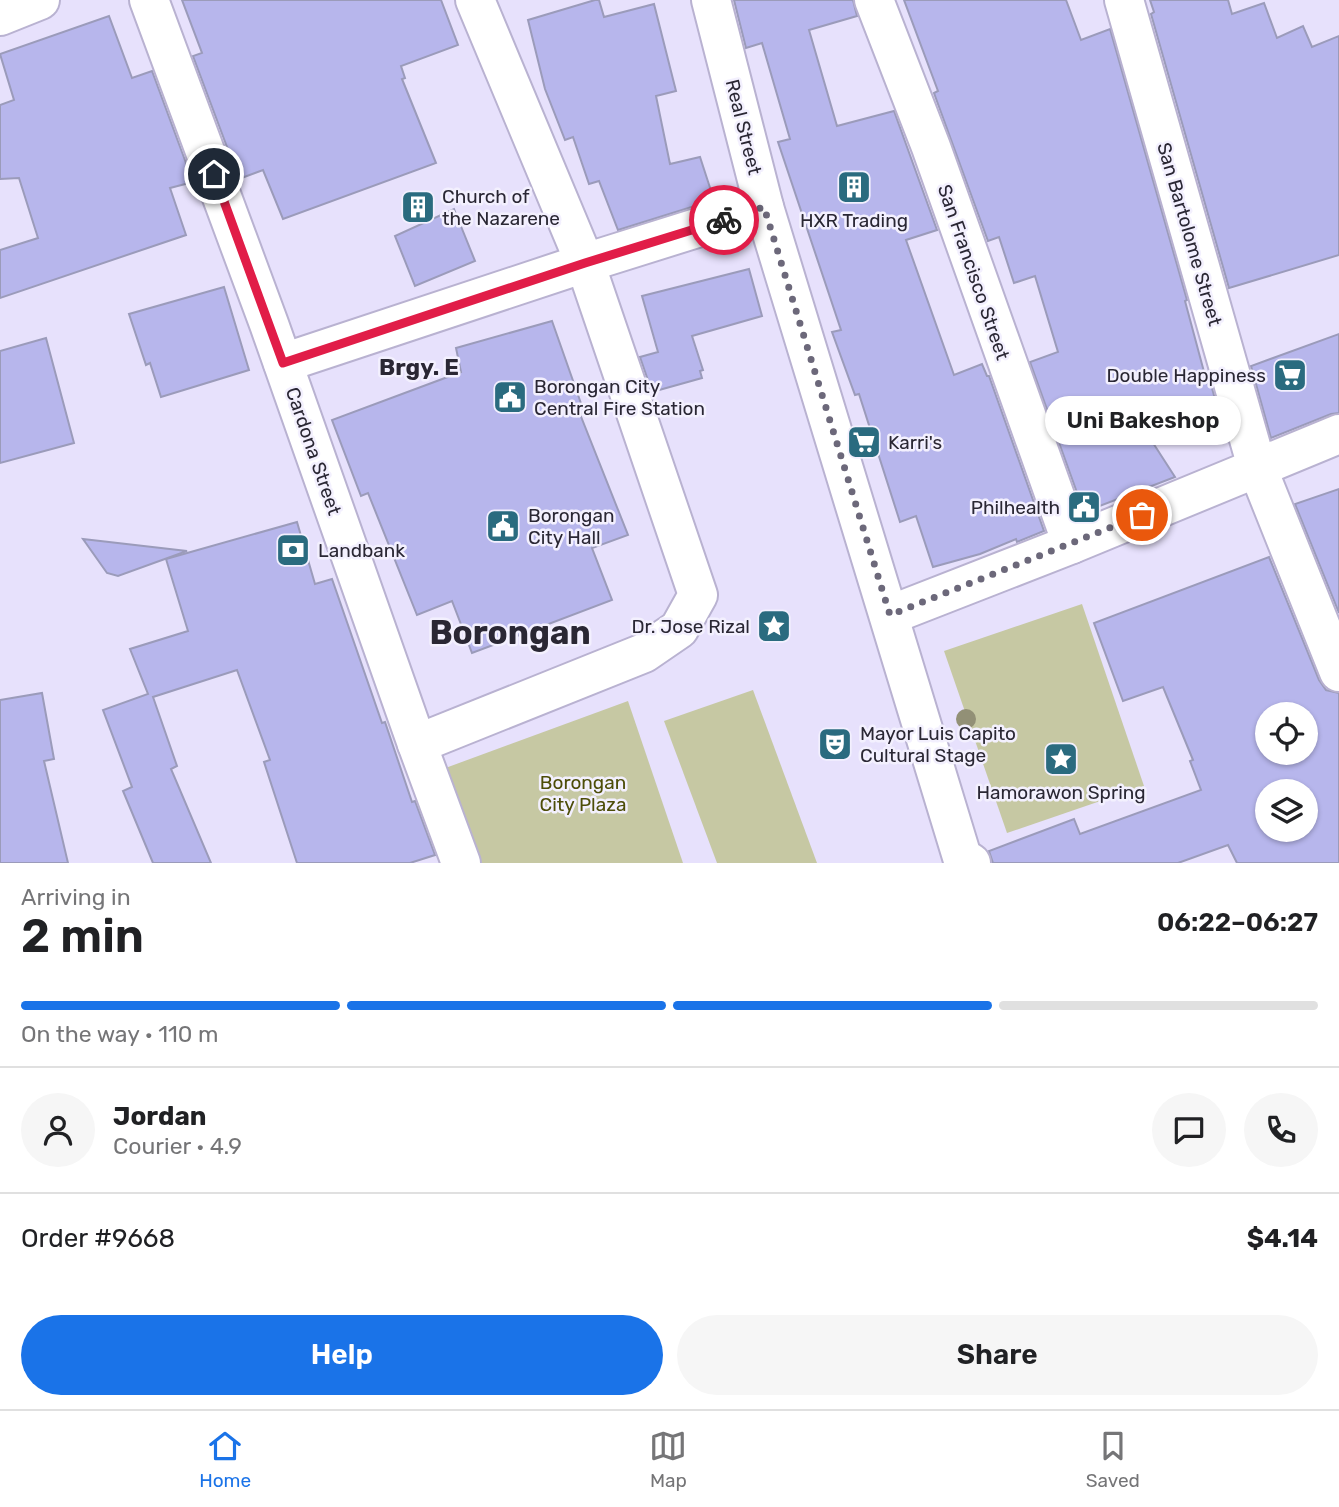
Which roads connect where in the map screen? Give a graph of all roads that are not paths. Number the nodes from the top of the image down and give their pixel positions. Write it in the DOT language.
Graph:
graph roads {
  1 [pos="40,0"];
  2 [pos="149,0"];
  3 [pos="475,0"];
  4 [pos="711,0"];
  5 [pos="874,0"];
  6 [pos="1124,0"];
  7 [pos="0,16"];
  8 [pos="764,207"];
  9 [pos="585,263"];
  10 [pos="283,363"];
  11 [pos="1339,434"];
  12 [pos="1257,467"];
  13 [pos="1072,544"];
  14 [pos="890,615"];
  15 [pos="1339,672"];
  16 [pos="417,744"];
  17 [pos="959,861"];
  18 [pos="461,863"];
  1 -- 7 [label="street"];
  2 -- 10 [label="street, Cardona Street"];
  3 -- 9 [label="street"];
  4 -- 8 [label="street, Real Street"];
  5 -- 13 [label="street, San Francisco Street"];
  6 -- 12 [label="street, San Bartolome Street"];
  8 -- 9 [label="street"];
  8 -- 14 [label="street, Real Street"];
  9 -- 10 [label="street"];
  9 -- 16 [label="street"];
  10 -- 16 [label="street, Cardona Street"];
  11 -- 12 [label="street"];
  12 -- 13 [label="street"];
  12 -- 15 [label="street, San Bartolome Street"];
  13 -- 14 [label="street"];
  14 -- 17 [label="street, Real Street"];
  16 -- 18 [label="street, Cardona Street"];
}
